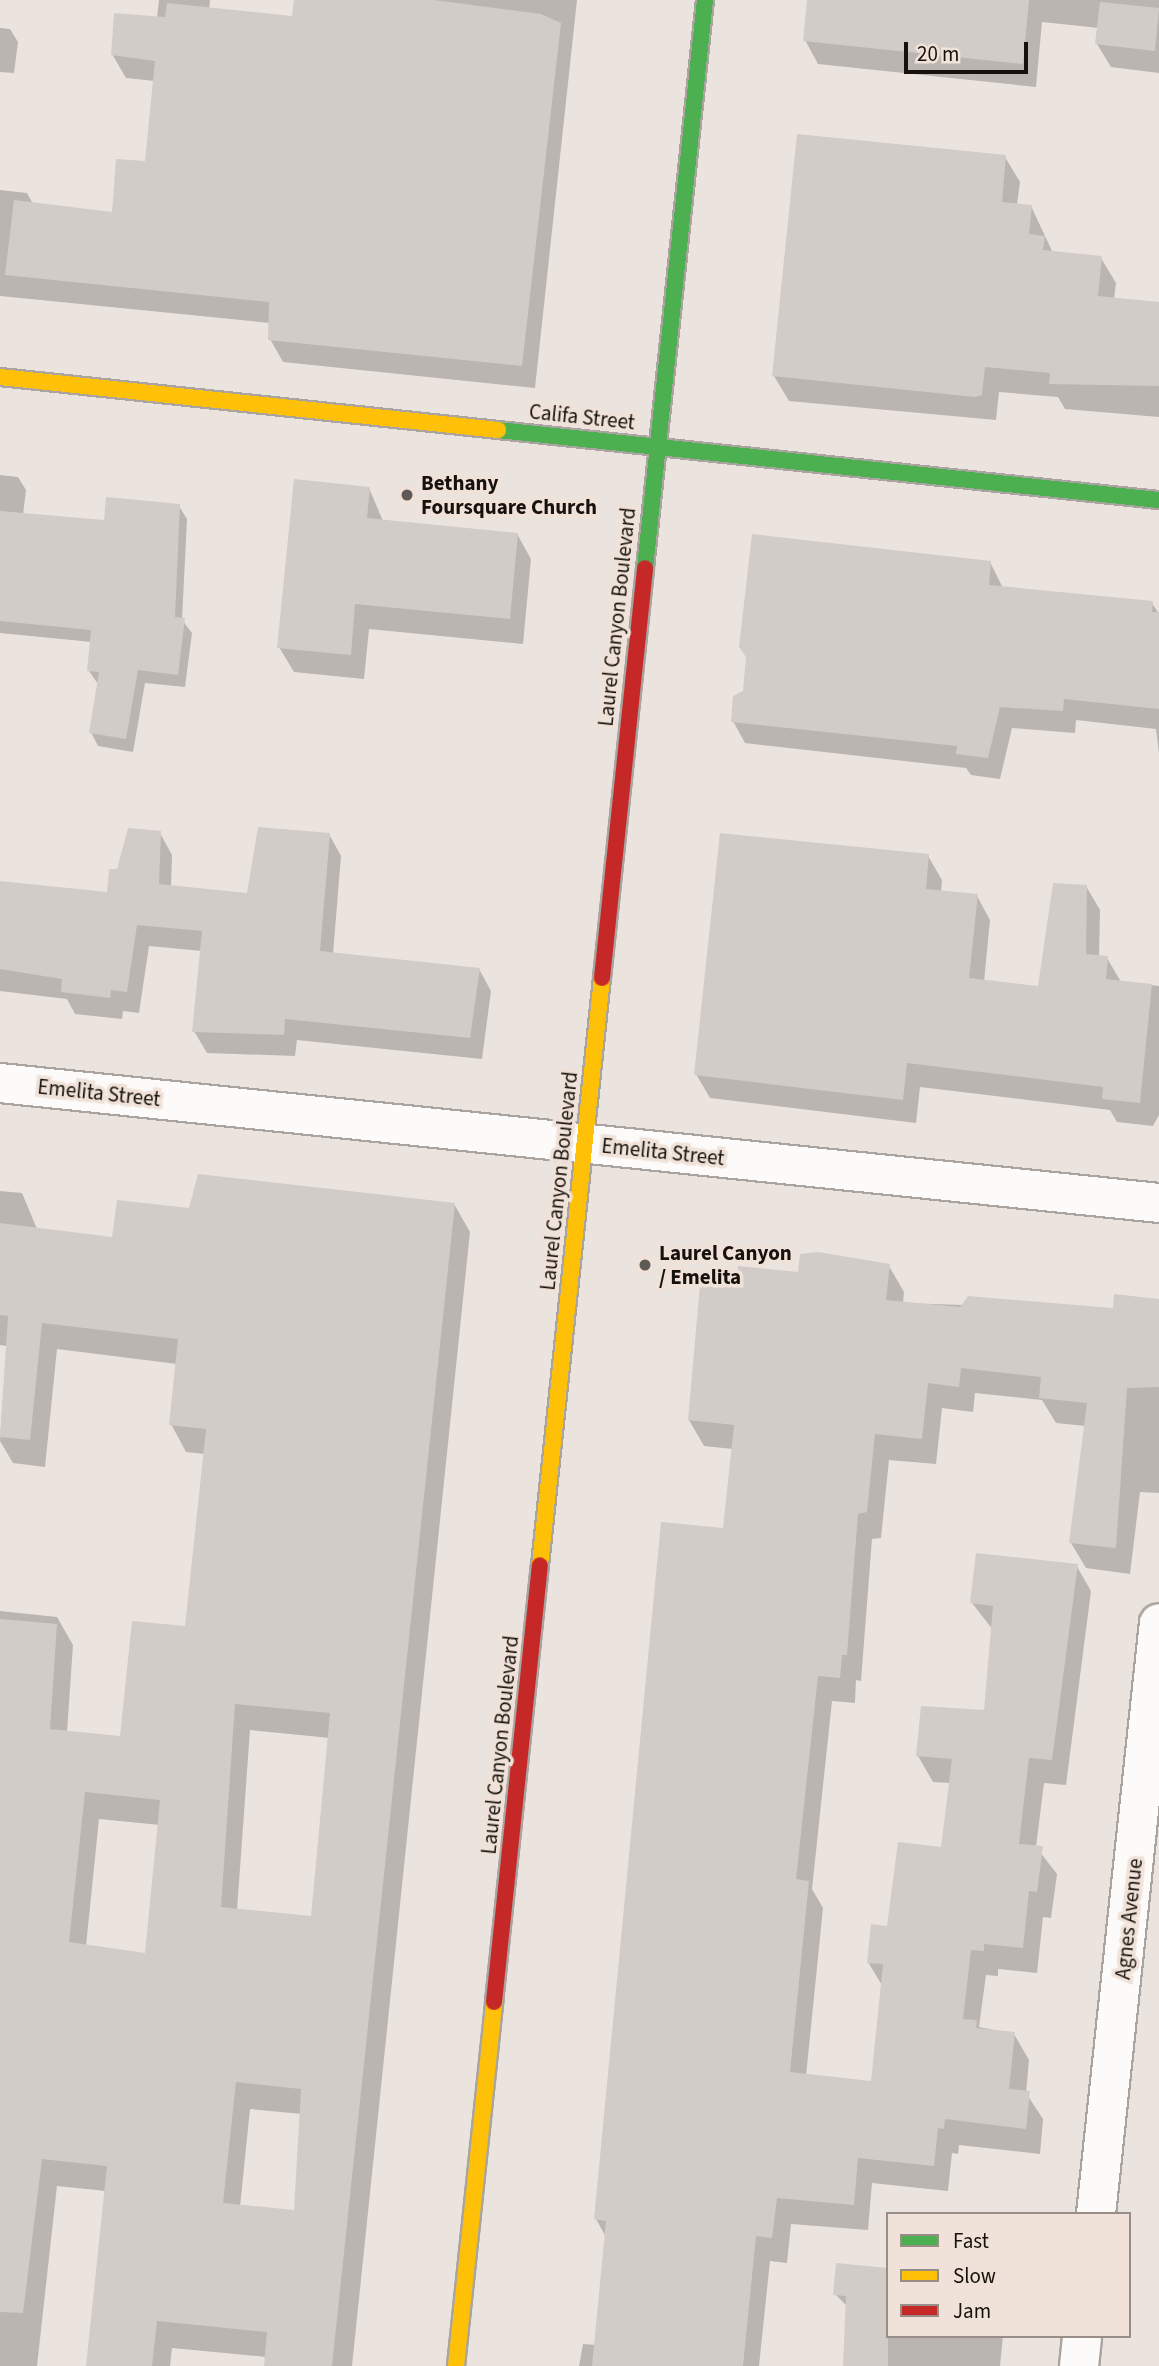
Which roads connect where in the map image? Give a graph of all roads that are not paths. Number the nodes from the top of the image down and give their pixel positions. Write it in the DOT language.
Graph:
graph roads {
  1 [pos="705,0"];
  2 [pos="0,377"];
  3 [pos="656,445"];
  4 [pos="1159,500"];
  5 [pos="0,1083"];
  6 [pos="583,1143"];
  7 [pos="1159,1203"];
  8 [pos="1159,1623"];
  9 [pos="1149,1839"];
  10 [pos="1096,2212"];
  11 [pos="456,2366"];
  1 -- 3 [label="main road, Laurel Canyon Boulevard"];
  2 -- 3 [label="main road, Califa Street"];
  3 -- 4 [label="main road, Califa Street"];
  3 -- 6 [label="main road, Laurel Canyon Boulevard"];
  5 -- 6 [label="street, Emelita Street"];
  6 -- 7 [label="street, Emelita Street"];
  6 -- 11 [label="main road, Laurel Canyon Boulevard"];
  8 -- 9 [label="street, Agnes Avenue"];
  9 -- 10 [label="street, Agnes Avenue"];
}
